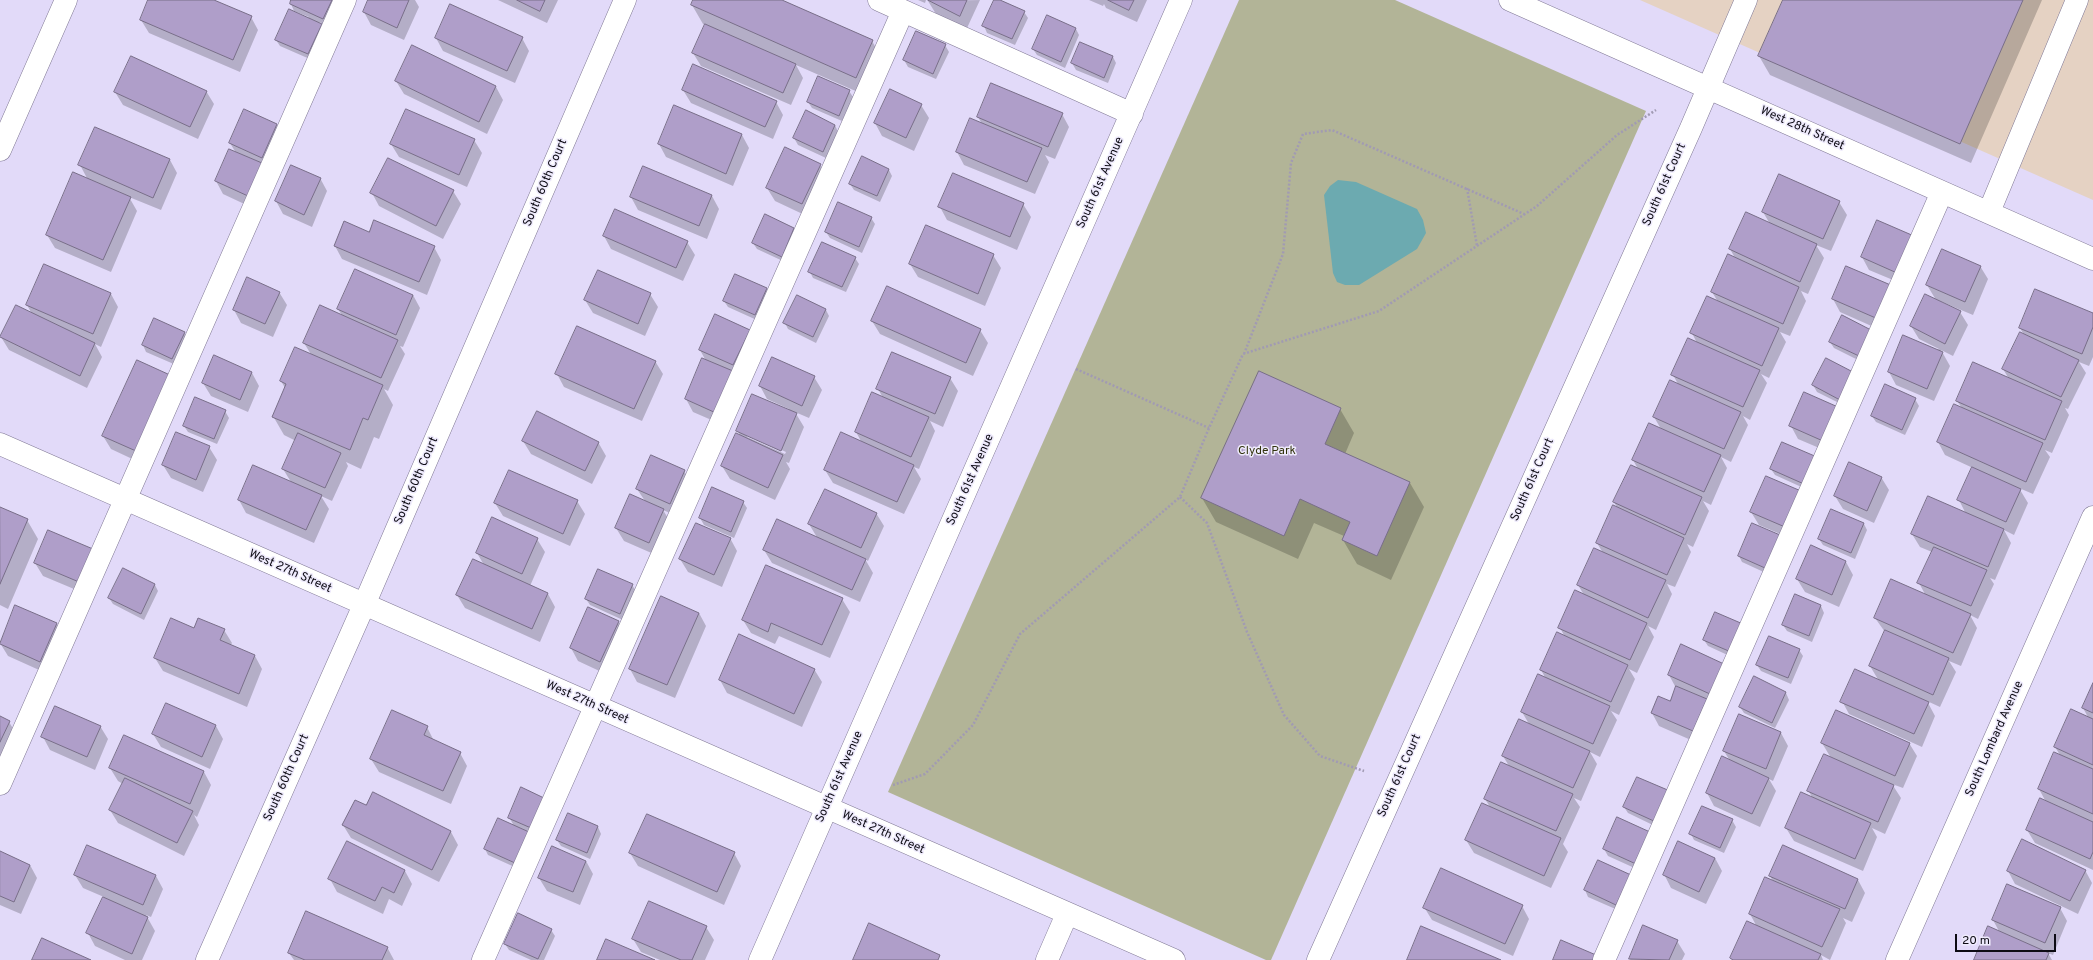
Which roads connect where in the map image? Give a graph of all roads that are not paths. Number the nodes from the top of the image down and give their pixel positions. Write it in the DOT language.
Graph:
graph roads {
  1 [pos="66,0"];
  2 [pos="345,0"];
  3 [pos="625,0"];
  4 [pos="879,0"];
  5 [pos="1181,0"];
  6 [pos="1746,0"];
  7 [pos="2077,0"];
  8 [pos="1515,1"];
  9 [pos="903,11"];
  10 [pos="1709,88"];
  11 [pos="1132,114"];
  12 [pos="0,150"];
  13 [pos="1942,192"];
  14 [pos="1989,212"];
  15 [pos="2093,259"];
  16 [pos="0,444"];
  17 [pos="125,500"];
  18 [pos="2093,517"];
  19 [pos="364,605"];
  20 [pos="595,706"];
  21 [pos="0,784"];
  22 [pos="826,808"];
  23 [pos="1068,914"];
  24 [pos="207,960"];
  25 [pos="482,960"];
  26 [pos="760,960"];
  27 [pos="1047,960"];
  28 [pos="1174,960"];
  29 [pos="1318,960"];
  30 [pos="1604,960"];
  31 [pos="1897,960"];
  1 -- 12 [label="street"];
  2 -- 17 [label="street"];
  3 -- 19 [label="street, South 60th Court"];
  4 -- 9 [label="street"];
  5 -- 11 [label="street, South 61st Avenue"];
  6 -- 10 [label="street, South 61st Court"];
  7 -- 14 [label="street"];
  8 -- 10 [label="street, West 28th Street"];
  9 -- 11 [label="street"];
  9 -- 20 [label="street"];
  10 -- 13 [label="street, West 28th Street"];
  10 -- 29 [label="street, South 61st Court"];
  11 -- 22 [label="street, South 61st Avenue"];
  13 -- 14 [label="street, West 28th Street"];
  13 -- 30 [label="street"];
  14 -- 15 [label="street, West 28th Street"];
  16 -- 17 [label="street, West 27th Street"];
  17 -- 19 [label="street, West 27th Street"];
  17 -- 21 [label="street"];
  18 -- 31 [label="street, South Lombard Avenue"];
  19 -- 20 [label="street, West 27th Street"];
  19 -- 24 [label="street, South 60th Court"];
  20 -- 22 [label="street, West 27th Street"];
  20 -- 25 [label="street"];
  22 -- 23 [label="street, West 27th Street"];
  22 -- 26 [label="street, South 61st Avenue"];
  23 -- 27 [label="street"];
  23 -- 28 [label="street, West 27th Street"];
}
